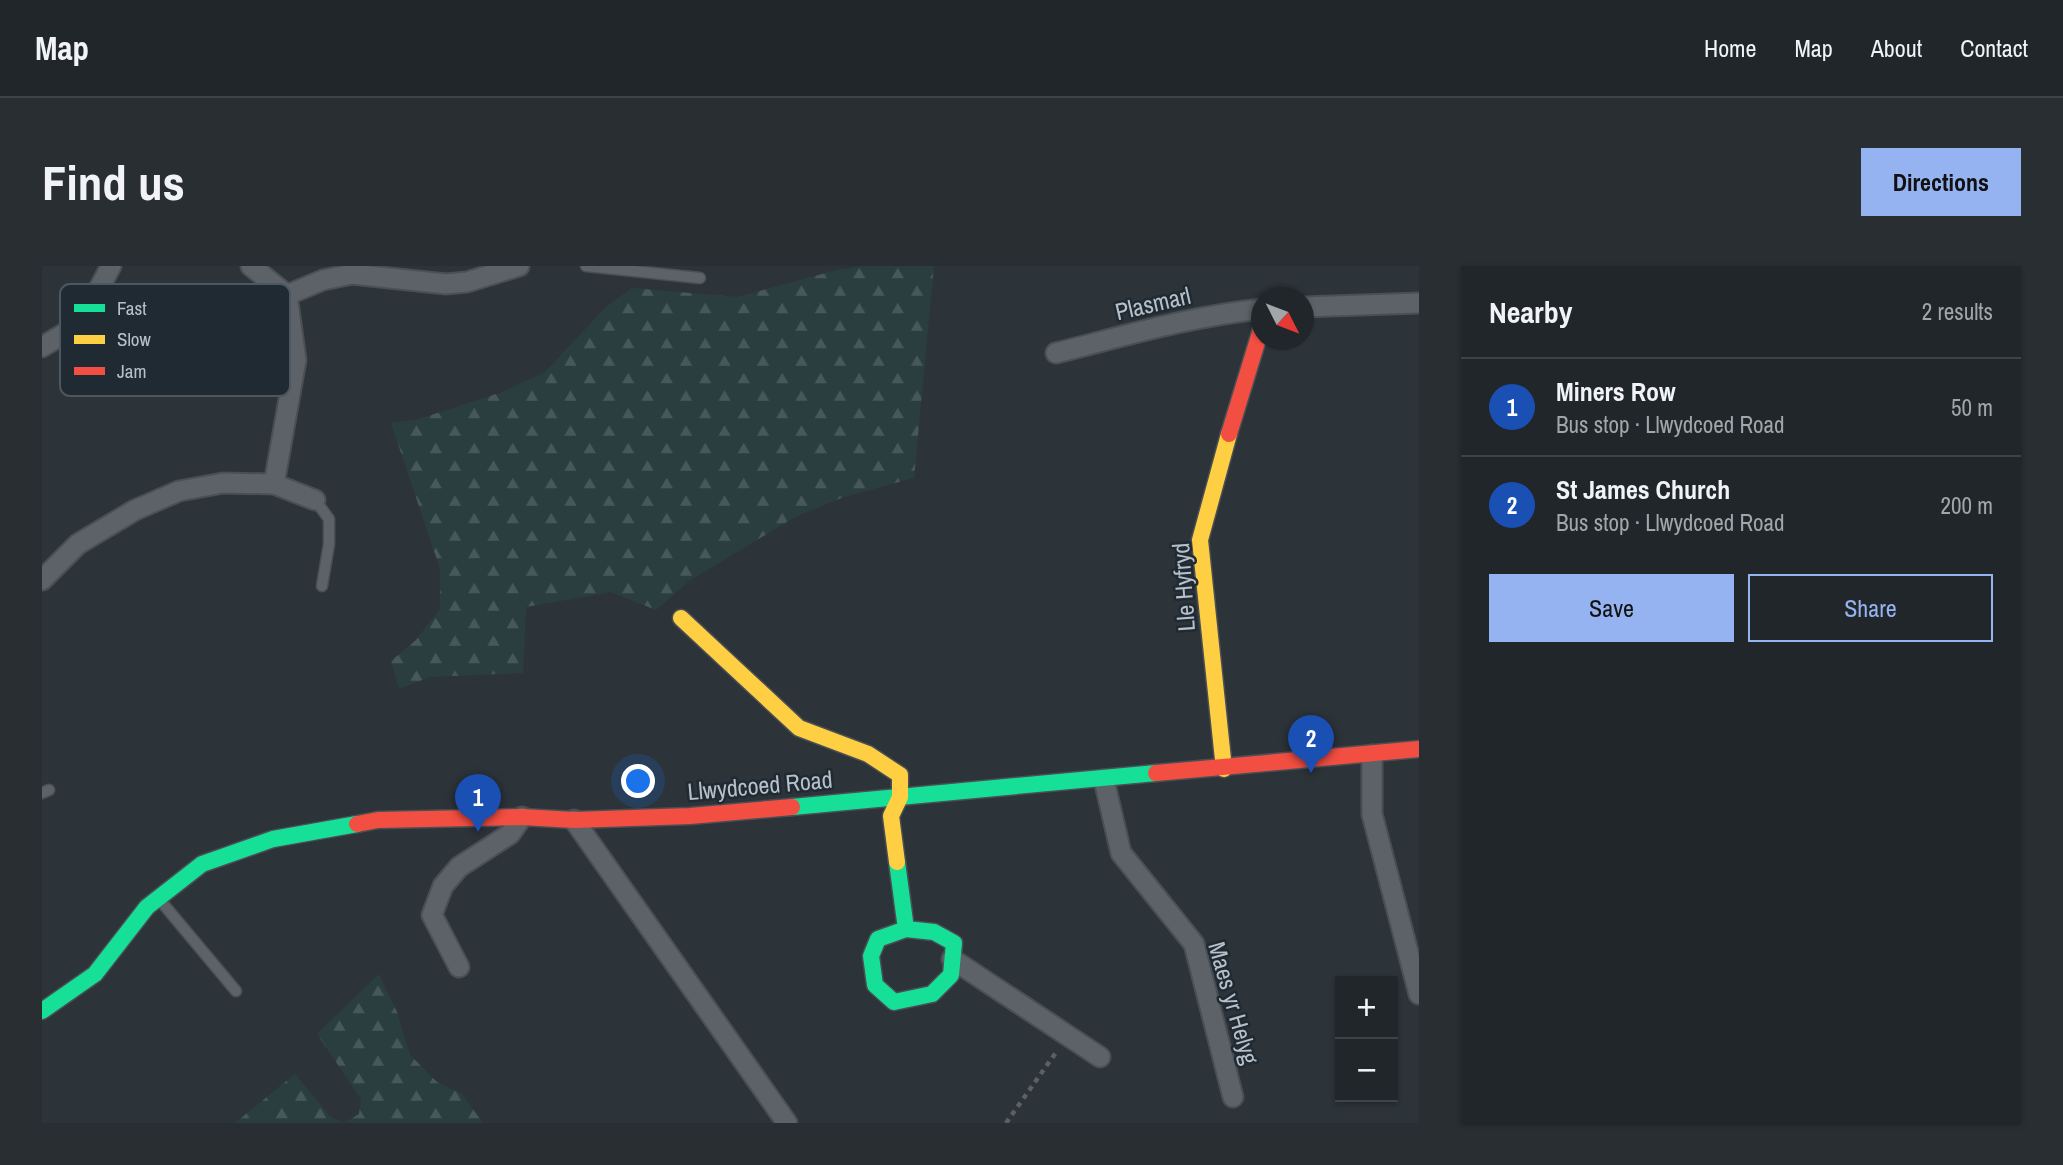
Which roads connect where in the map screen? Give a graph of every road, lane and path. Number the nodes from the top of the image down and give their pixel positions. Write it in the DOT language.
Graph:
graph roads {
  1 [pos="111,266"];
  2 [pos="251,266"];
  3 [pos="519,266"];
  4 [pos="586,266"];
  5 [pos="701,278"];
  6 [pos="102,284"];
  7 [pos="274,284"];
  8 [pos="290,294"];
  9 [pos="1419,303"];
  10 [pos="1314,307"];
  11 [pos="1251,310"];
  12 [pos="290,311"];
  13 [pos="60,336"];
  14 [pos="42,346"];
  15 [pos="1255,350"];
  16 [pos="1056,353"];
  17 [pos="290,393"];
  18 [pos="289,396"];
  19 [pos="274,484"];
  20 [pos="315,500"];
  21 [pos="42,580"];
  22 [pos="322,586"];
  23 [pos="681,618"];
  24 [pos="1419,749"];
  25 [pos="1372,755"];
  26 [pos="1224,769"];
  27 [pos="1104,780"];
  28 [pos="900,797"];
  29 [pos="522,817"];
  30 [pos="574,820"];
  31 [pos="159,898"];
  32 [pos="906,929"];
  33 [pos="952,959"];
  34 [pos="459,967"];
  35 [pos="236,991"];
  36 [pos="1419,994"];
  37 [pos="42,1012"];
  38 [pos="1068,1036"];
  39 [pos="1100,1057"];
  40 [pos="1233,1097"];
  41 [pos="787,1123"];
  42 [pos="1006,1123"];
  1 -- 6 [label="street"];
  2 -- 7 [label="street"];
  3 -- 8 [label="street"];
  4 -- 5 [label="lane"];
  9 -- 10 [label="street"];
  11 -- 16 [label="street, Plasmarl"];
  12 -- 17 [label="street"];
  13 -- 14 [label="street"];
  15 -- 26 [label="main road, Lle Hyfryd"];
  18 -- 19 [label="street"];
  19 -- 20 [label="street"];
  19 -- 21 [label="street"];
  20 -- 22 [label="lane"];
  23 -- 28 [label="main road"];
  24 -- 25 [label="main road, Llwydcoed Road"];
  25 -- 26 [label="main road, Llwydcoed Road"];
  25 -- 36 [label="street"];
  26 -- 27 [label="main road, Llwydcoed Road"];
  27 -- 28 [label="main road, Llwydcoed Road"];
  27 -- 40 [label="street, Maes yr Helyg"];
  28 -- 30 [label="main road, Llwydcoed Road"];
  28 -- 32 [label="main road"];
  29 -- 30 [label="main road, Llwydcoed Road"];
  29 -- 31 [label="main road, Llwydcoed Road"];
  29 -- 34 [label="street"];
  30 -- 41 [label="street"];
  31 -- 35 [label="lane"];
  31 -- 37 [label="main road, Llwydcoed Road"];
  32 -- 33 [label="main road"];
  32 -- 33 [label="main road"];
  33 -- 38 [label="street"];
  38 -- 39 [label="street"];
  38 -- 42 [label="path"];
}
